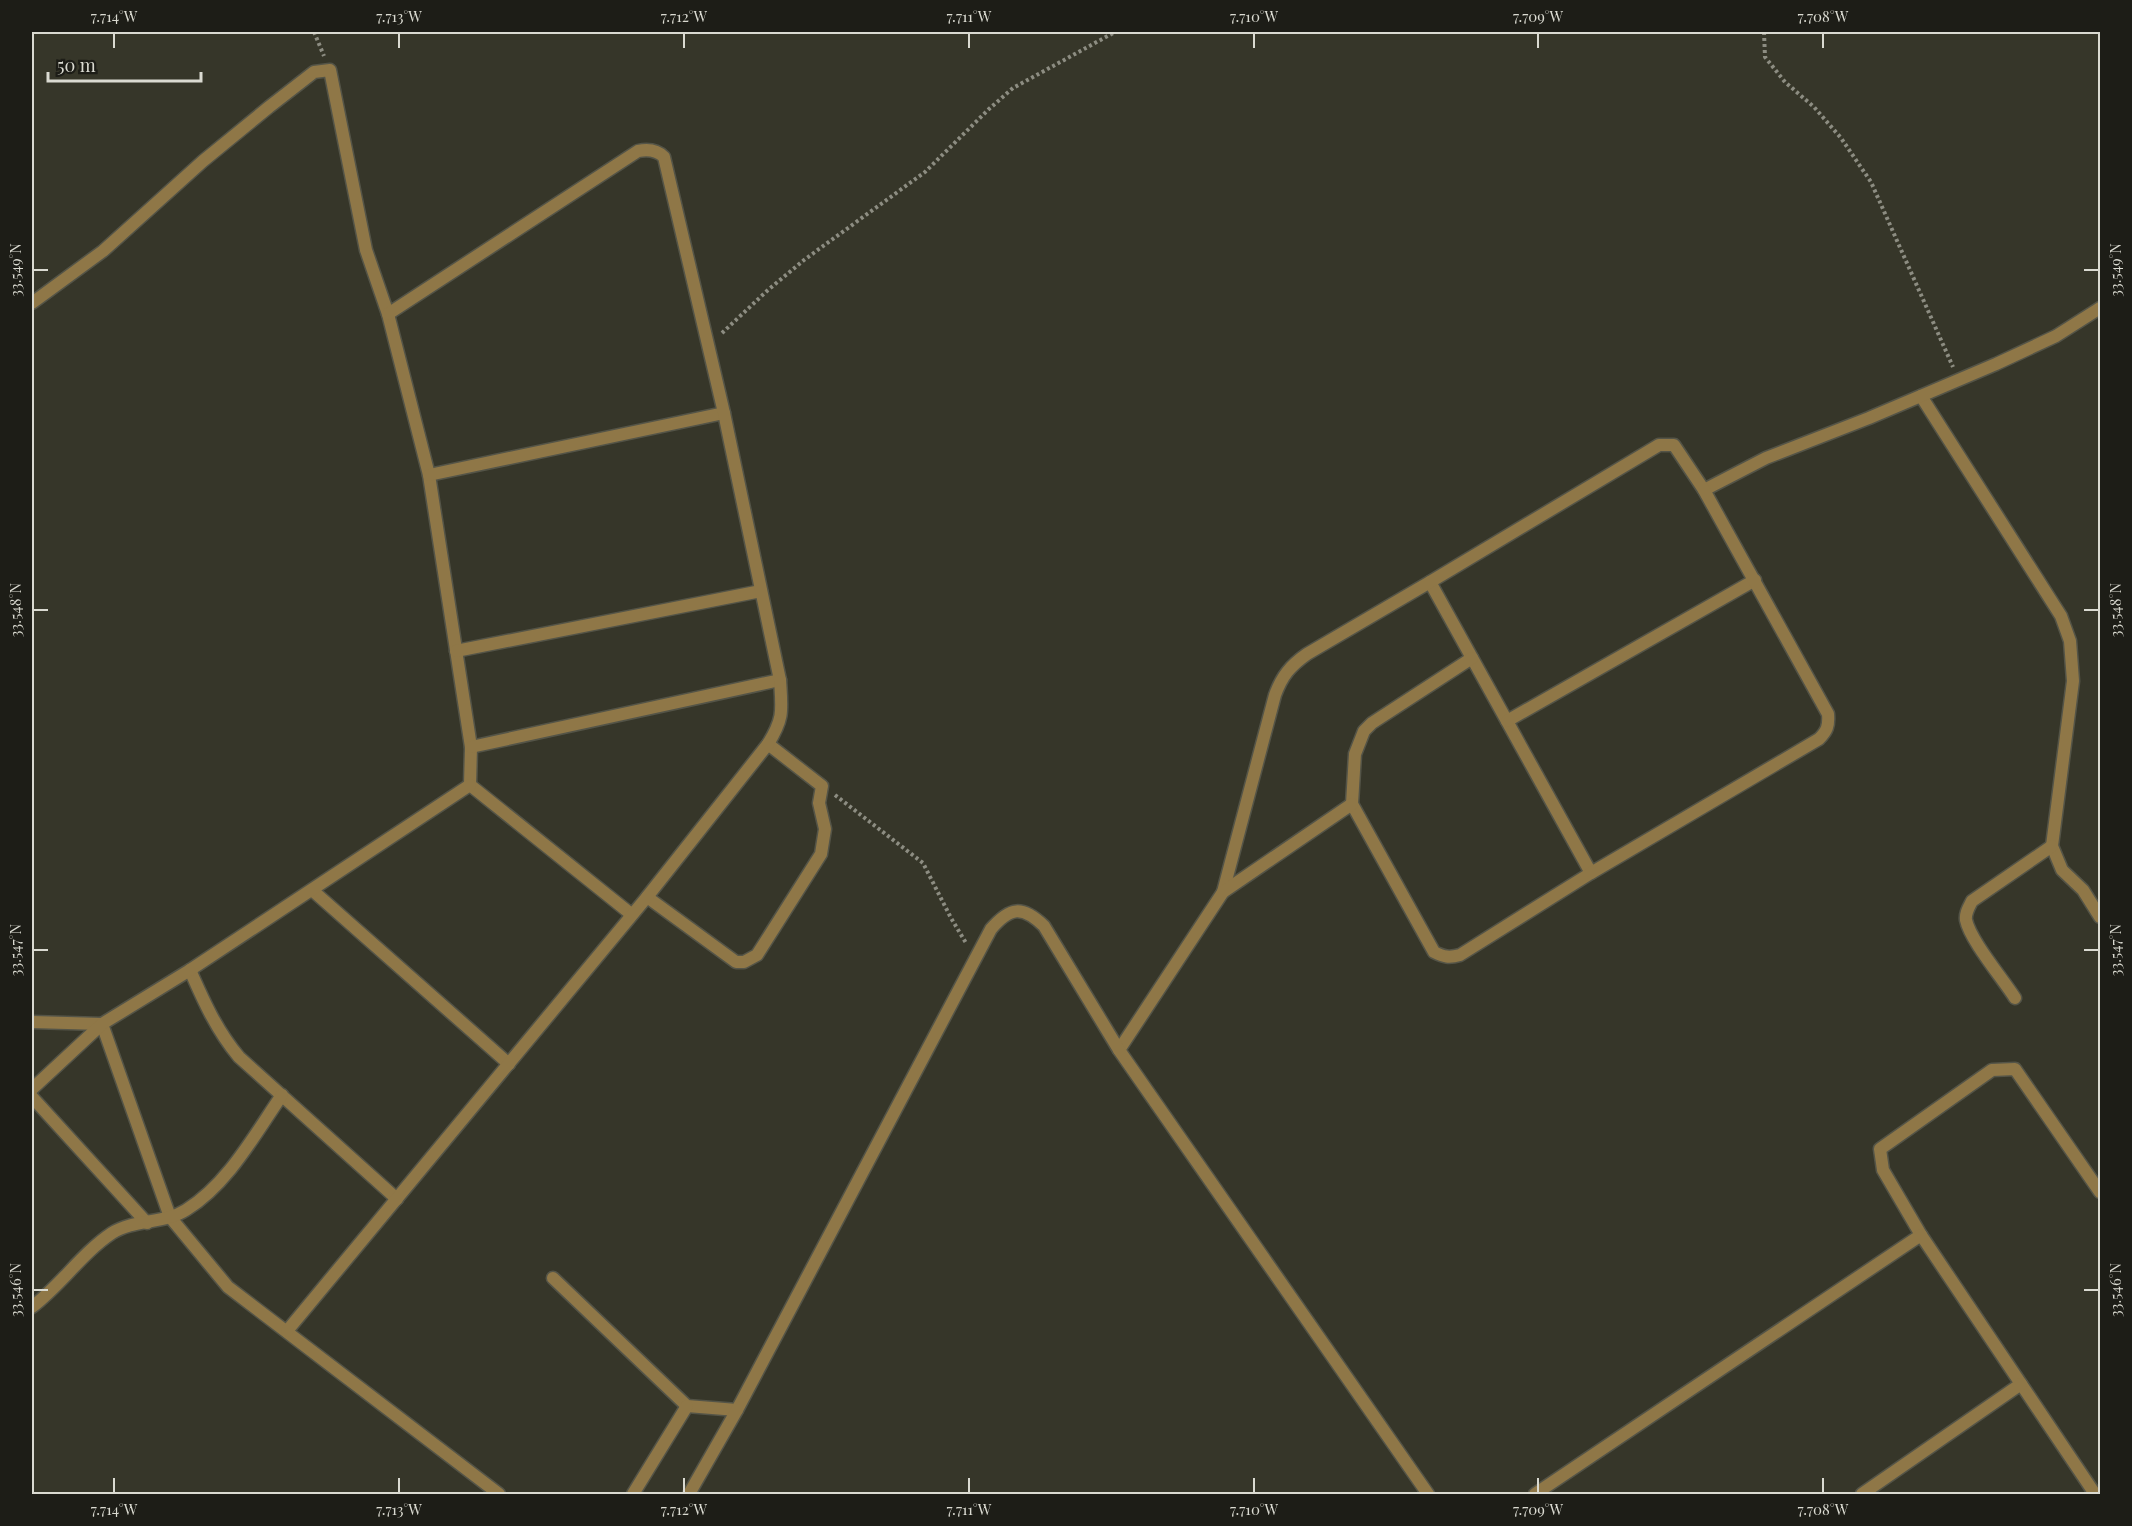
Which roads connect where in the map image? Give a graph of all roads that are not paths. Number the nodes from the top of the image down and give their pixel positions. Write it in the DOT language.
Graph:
graph roads {
  1 [pos="32,303"];
  2 [pos="2100,308"];
  3 [pos="388,314"];
  4 [pos="1921,396"];
  5 [pos="724,413"];
  6 [pos="429,475"];
  7 [pos="1704,490"];
  8 [pos="1755,580"];
  9 [pos="1430,582"];
  10 [pos="761,591"];
  11 [pos="456,651"];
  12 [pos="1472,658"];
  13 [pos="780,680"];
  14 [pos="1507,721"];
  15 [pos="768,744"];
  16 [pos="471,747"];
  17 [pos="470,785"];
  18 [pos="1352,804"];
  19 [pos="2052,846"];
  20 [pos="1591,873"];
  21 [pos="312,890"];
  22 [pos="1223,892"];
  23 [pos="647,897"];
  24 [pos="631,914"];
  25 [pos="2100,917"];
  26 [pos="190,970"];
  27 [pos="2015,998"];
  28 [pos="32,1022"];
  29 [pos="102,1024"];
  30 [pos="1119,1050"];
  31 [pos="509,1064"];
  32 [pos="32,1089"];
  33 [pos="282,1095"];
  34 [pos="32,1097"];
  35 [pos="2100,1192"];
  36 [pos="397,1199"];
  37 [pos="170,1218"];
  38 [pos="147,1223"];
  39 [pos="1922,1235"];
  40 [pos="553,1278"];
  41 [pos="32,1307"];
  42 [pos="287,1331"];
  43 [pos="2021,1384"];
  44 [pos="687,1406"];
  45 [pos="737,1410"];
  46 [pos="499,1494"];
  47 [pos="633,1494"];
  48 [pos="689,1494"];
  49 [pos="1428,1494"];
  50 [pos="1535,1494"];
  51 [pos="1862,1494"];
  52 [pos="2095,1494"];
  1 -- 3 [label="street"];
  2 -- 4 [label="street"];
  3 -- 5 [label="street"];
  3 -- 6 [label="street"];
  4 -- 7 [label="street"];
  4 -- 19 [label="street"];
  5 -- 6 [label="street"];
  5 -- 10 [label="street"];
  6 -- 11 [label="street"];
  7 -- 8 [label="street"];
  7 -- 9 [label="street"];
  8 -- 14 [label="street"];
  8 -- 20 [label="street"];
  9 -- 12 [label="street"];
  9 -- 22 [label="street"];
  10 -- 11 [label="street"];
  10 -- 13 [label="street"];
  11 -- 16 [label="street"];
  12 -- 14 [label="street"];
  12 -- 18 [label="street"];
  13 -- 15 [label="street"];
  13 -- 16 [label="street"];
  14 -- 20 [label="street"];
  15 -- 23 [label="street"];
  15 -- 23 [label="street"];
  16 -- 17 [label="street"];
  17 -- 21 [label="street"];
  17 -- 24 [label="street"];
  18 -- 20 [label="street"];
  18 -- 22 [label="street"];
  19 -- 25 [label="street"];
  19 -- 27 [label="street"];
  21 -- 26 [label="street"];
  21 -- 31 [label="street"];
  22 -- 30 [label="street"];
  23 -- 24 [label="street"];
  24 -- 31 [label="street"];
  26 -- 29 [label="street"];
  26 -- 33 [label="street"];
  28 -- 29 [label="street"];
  29 -- 32 [label="street"];
  29 -- 37 [label="street"];
  30 -- 45 [label="street"];
  30 -- 49 [label="street"];
  31 -- 36 [label="street"];
  33 -- 36 [label="street"];
  33 -- 37 [label="street"];
  34 -- 38 [label="street"];
  35 -- 39 [label="street"];
  36 -- 42 [label="street"];
  37 -- 38 [label="street"];
  37 -- 42 [label="street"];
  38 -- 41 [label="street"];
  39 -- 43 [label="street"];
  39 -- 50 [label="street"];
  40 -- 44 [label="street"];
  42 -- 46 [label="street"];
  43 -- 51 [label="street"];
  43 -- 52 [label="street"];
  44 -- 45 [label="street"];
  44 -- 47 [label="street"];
  45 -- 48 [label="street"];
}
